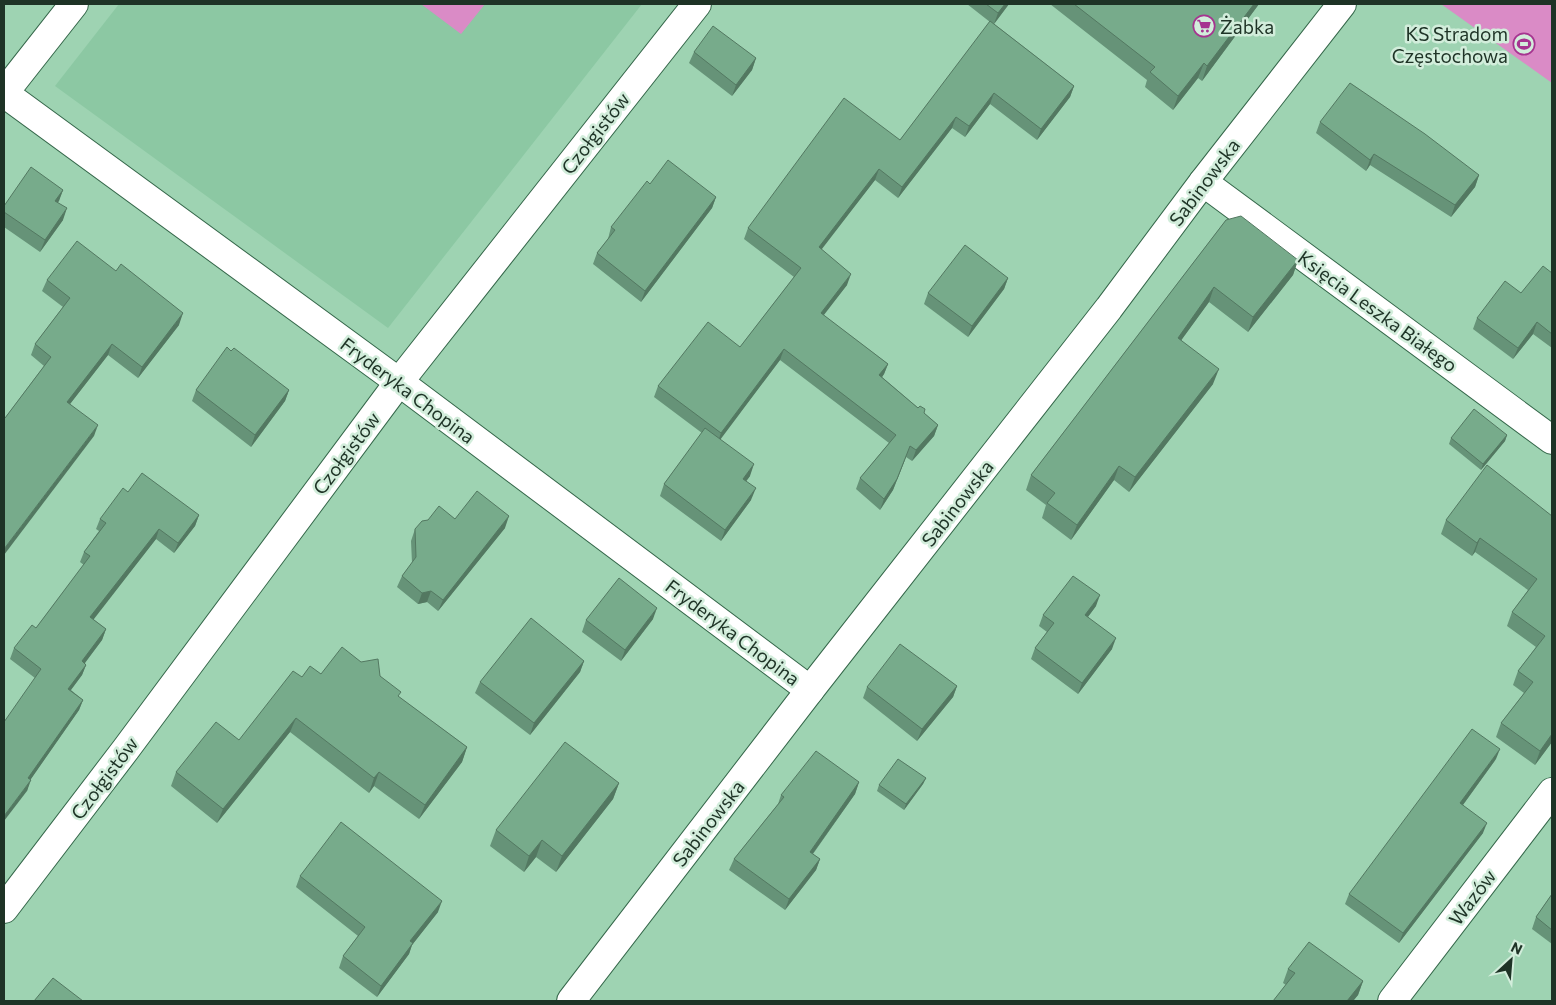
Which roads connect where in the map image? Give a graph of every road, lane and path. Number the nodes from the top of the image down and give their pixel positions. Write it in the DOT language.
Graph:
graph roads {
  1 [pos="74,4"];
  2 [pos="697,4"];
  3 [pos="1342,4"];
  4 [pos="4,93"];
  5 [pos="1203,182"];
  6 [pos="399,382"];
  7 [pos="1552,440"];
  8 [pos="810,690"];
  9 [pos="1552,792"];
  10 [pos="4,909"];
  11 [pos="571,1001"];
  12 [pos="1392,1001"];
  1 -- 4 [label="street"];
  2 -- 6 [label="street, Czołgistów"];
  3 -- 5 [label="street, Sabinowska"];
  4 -- 6 [label="street, Fryderyka Chopina"];
  5 -- 7 [label="street, Księcia Leszka Białego"];
  5 -- 8 [label="street, Sabinowska"];
  6 -- 8 [label="street, Fryderyka Chopina"];
  6 -- 10 [label="street, Czołgistów"];
  8 -- 11 [label="street, Sabinowska"];
  9 -- 12 [label="street, Wazów"];
}
